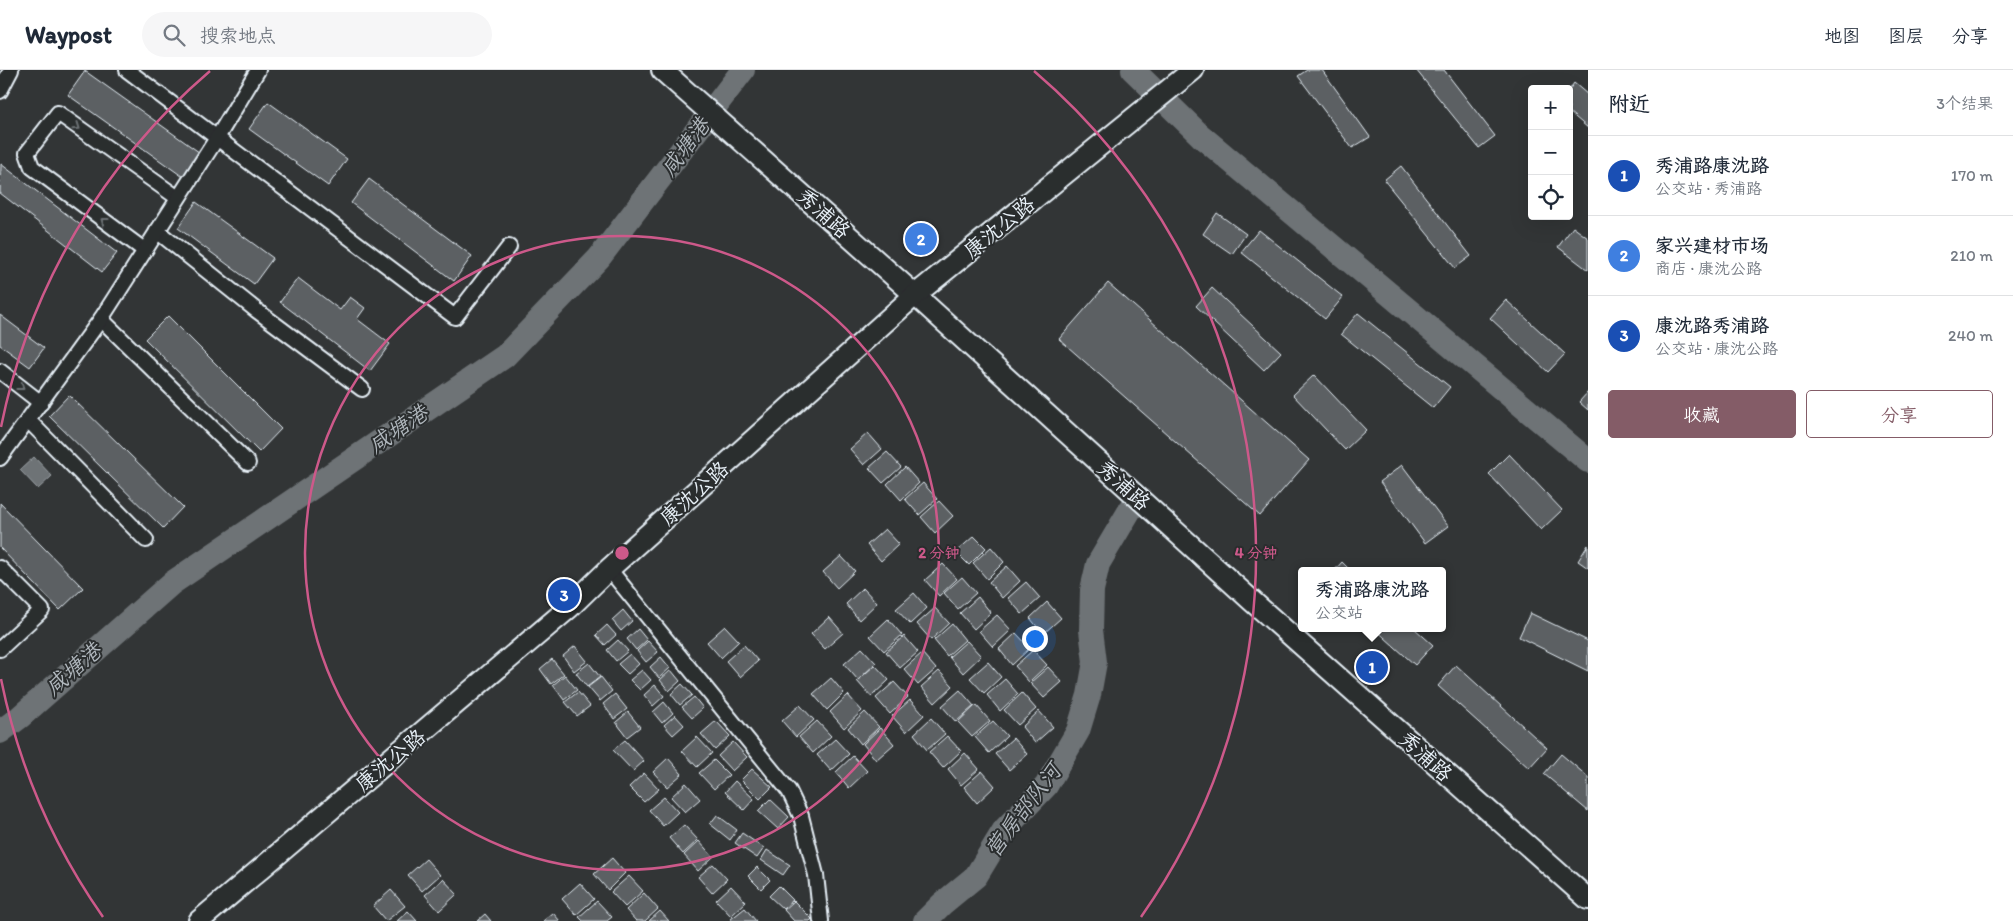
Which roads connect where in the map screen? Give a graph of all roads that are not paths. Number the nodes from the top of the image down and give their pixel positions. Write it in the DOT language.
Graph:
graph roads {
  1 [pos="11,70"];
  2 [pos="127,70"];
  3 [pos="258,70"];
  4 [pos="662,70"];
  5 [pos="1187,75"];
  6 [pos="0,91"];
  7 [pos="217,138"];
  8 [pos="178,198"];
  9 [pos="157,231"];
  10 [pos="509,247"];
  11 [pos="144,250"];
  12 [pos="915,295"];
  13 [pos="101,319"];
  14 [pos="0,371"];
  15 [pos="362,389"];
  16 [pos="41,402"];
  17 [pos="29,421"];
  18 [pos="2,452"];
  19 [pos="248,463"];
  20 [pos="146,540"];
  21 [pos="0,568"];
  22 [pos="609,569"];
  23 [pos="0,649"];
  24 [pos="1588,899"];
  25 [pos="200,921"];
  26 [pos="821,921"];
  1 -- 6 [label="street"];
  2 -- 7 [label="street"];
  3 -- 7 [label="street"];
  4 -- 12 [label="street, 秀浦路"];
  5 -- 12 [label="street, 康沈公路"];
  7 -- 8 [label="street"];
  7 -- 10 [label="street"];
  8 -- 9 [label="street"];
  11 -- 8 [label="street, one-way"];
  9 -- 11 [label="street"];
  9 -- 15 [label="street"];
  11 -- 13 [label="street"];
  12 -- 22 [label="street, 康沈公路"];
  12 -- 24 [label="street, 秀浦路"];
  13 -- 16 [label="street"];
  13 -- 19 [label="street"];
  14 -- 16 [label="street, one-way"];
  16 -- 17 [label="street"];
  17 -- 18 [label="street"];
  17 -- 20 [label="street"];
  21 -- 23 [label="street"];
  22 -- 25 [label="street, 康沈公路"];
  22 -- 26 [label="street"];
}
